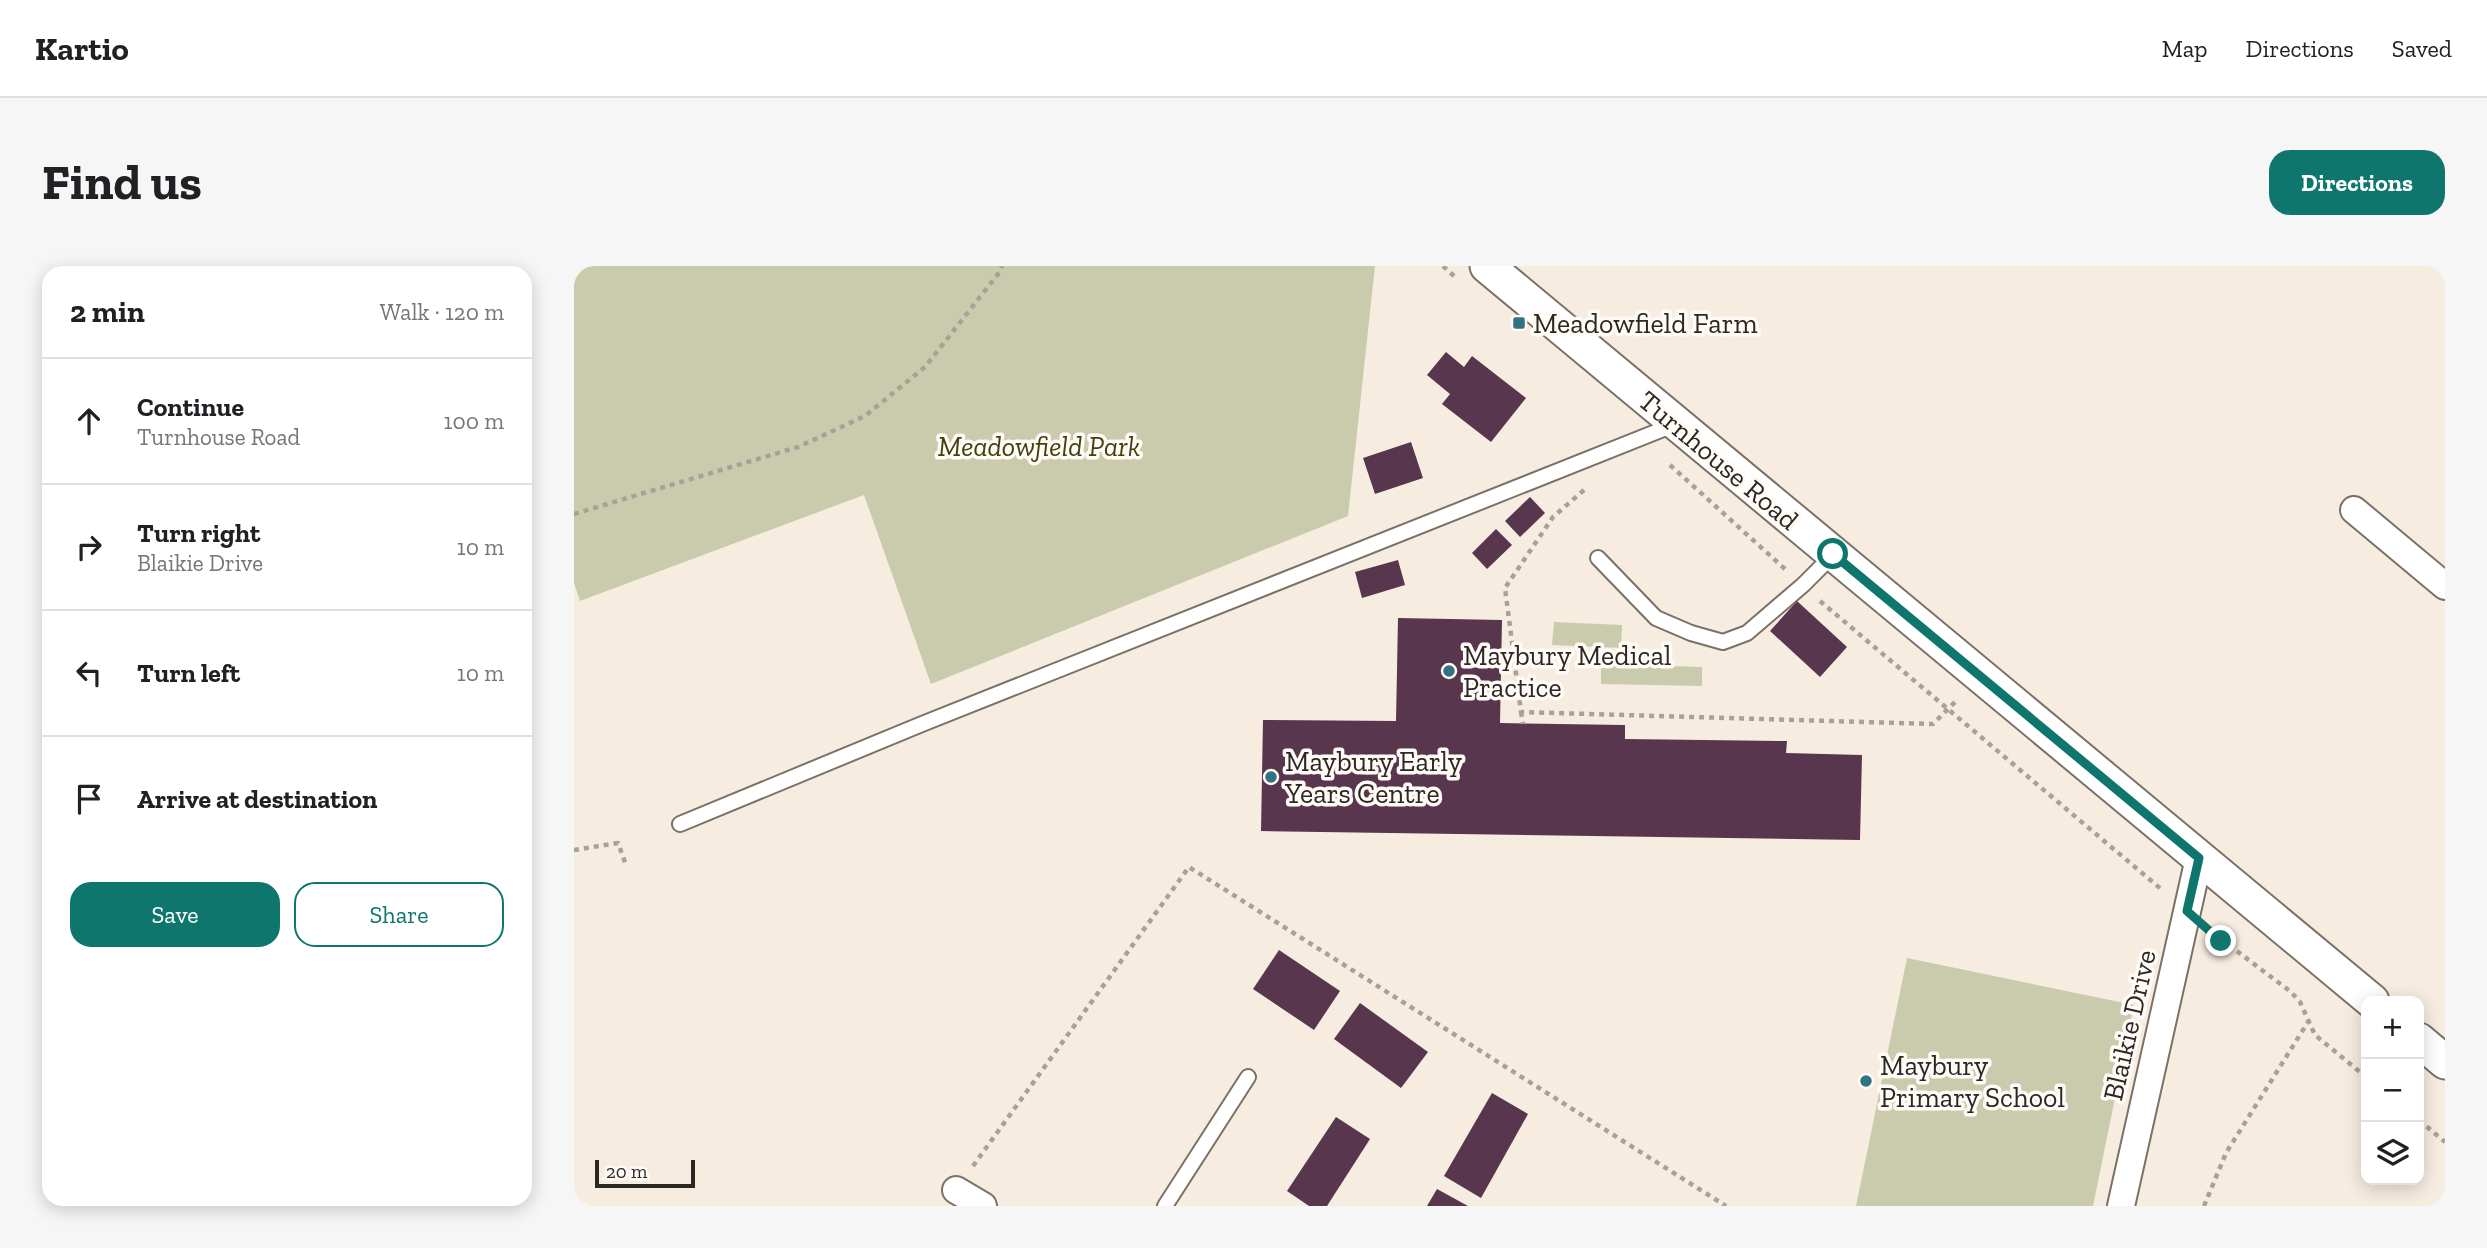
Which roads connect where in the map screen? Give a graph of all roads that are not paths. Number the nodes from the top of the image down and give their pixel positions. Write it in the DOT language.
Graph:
graph roads {
  1 [pos="1475,275"];
  2 [pos="1677,424"];
  3 [pos="2354,510"];
  4 [pos="1833,554"];
  5 [pos="1598,558"];
  6 [pos="2445,586"];
  7 [pos="680,824"];
  8 [pos="2199,858"];
  9 [pos="2366,996"];
  10 [pos="2424,1044"];
  11 [pos="2445,1062"];
  12 [pos="1248,1077"];
  13 [pos="956,1190"];
  14 [pos="983,1206"];
  15 [pos="1165,1206"];
  16 [pos="2121,1206"];
  1 -- 2 [label="street, Turnhouse Road"];
  2 -- 4 [label="street, Turnhouse Road"];
  2 -- 7 [label="lane"];
  3 -- 6 [label="street"];
  4 -- 5 [label="lane"];
  4 -- 8 [label="street, Turnhouse Road"];
  8 -- 9 [label="street, Turnhouse Road"];
  8 -- 16 [label="street, Blaikie Drive"];
  10 -- 11 [label="street"];
  12 -- 15 [label="lane"];
  13 -- 14 [label="street"];
}
